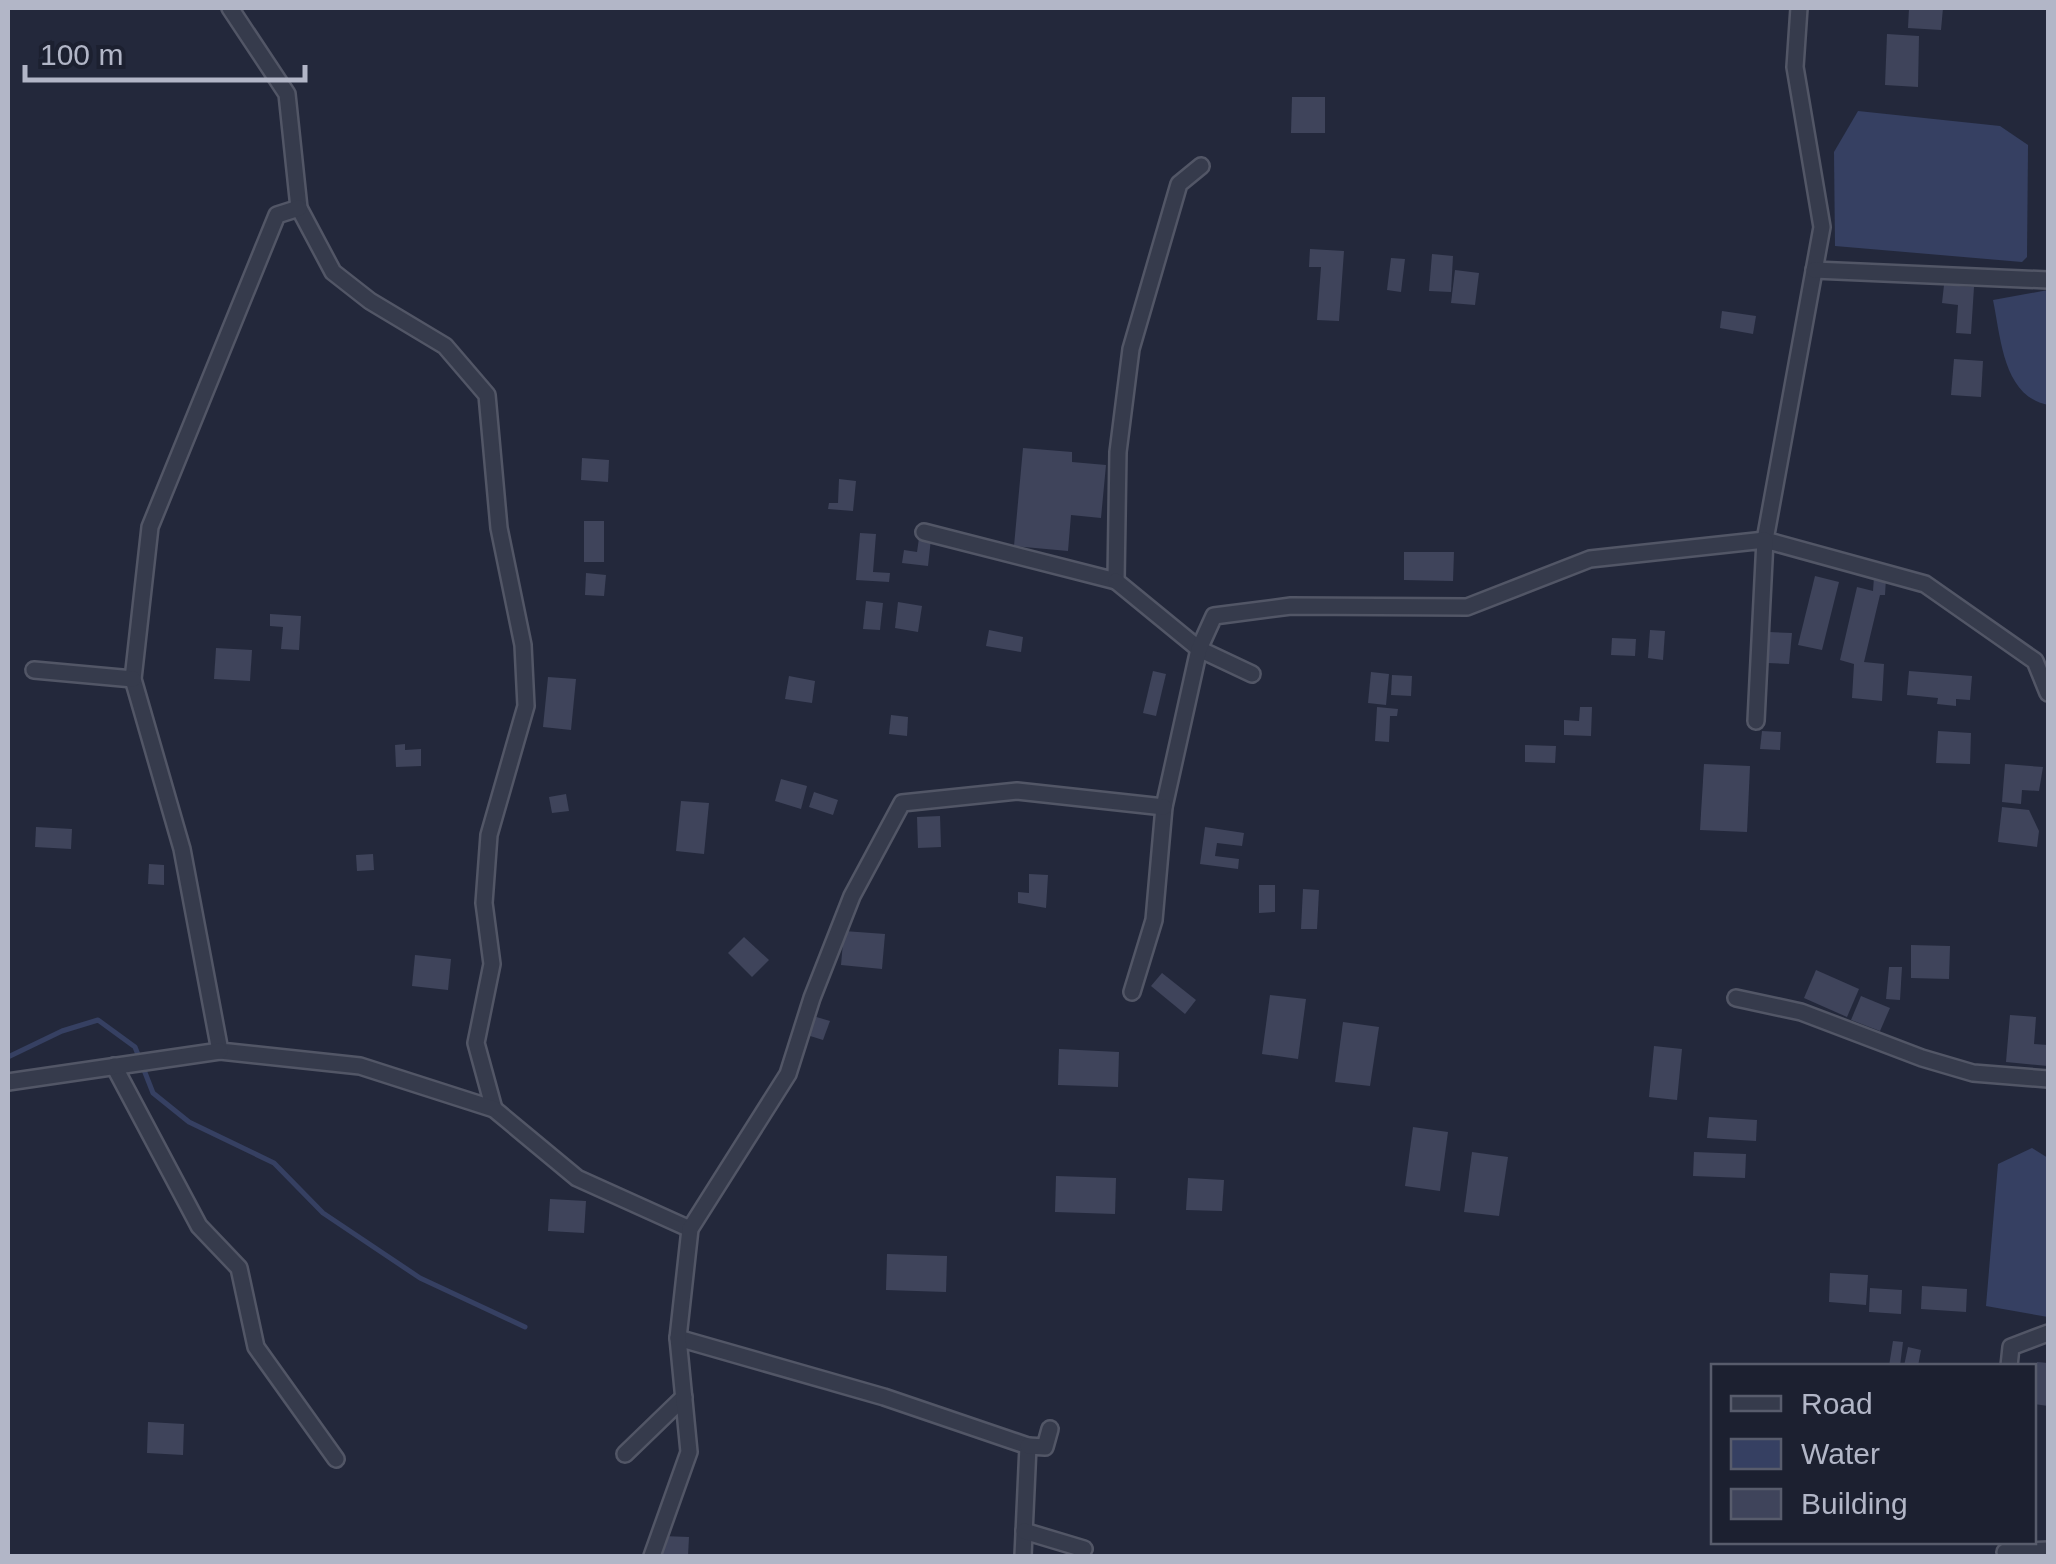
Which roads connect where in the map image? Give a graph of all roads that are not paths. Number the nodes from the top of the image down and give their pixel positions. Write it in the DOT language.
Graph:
graph roads {
  1 [pos="230,8"];
  2 [pos="1799,8"];
  3 [pos="1201,166"];
  4 [pos="298,208"];
  5 [pos="1814,270"];
  6 [pos="2048,280"];
  7 [pos="924,532"];
  8 [pos="1765,540"];
  9 [pos="1116,581"];
  10 [pos="1198,649"];
  11 [pos="34,670"];
  12 [pos="1252,674"];
  13 [pos="133,679"];
  14 [pos="2048,693"];
  15 [pos="1756,721"];
  16 [pos="1164,807"];
  17 [pos="1132,992"];
  18 [pos="1736,998"];
  19 [pos="220,1051"];
  20 [pos="114,1066"];
  21 [pos="2048,1079"];
  22 [pos="8,1082"];
  23 [pos="494,1109"];
  24 [pos="690,1228"];
  25 [pos="2048,1333"];
  26 [pos="678,1338"];
  27 [pos="2009,1364"];
  28 [pos="684,1398"];
  29 [pos="1050,1429"];
  30 [pos="1028,1446"];
  31 [pos="625,1454"];
  32 [pos="336,1459"];
  33 [pos="1024,1531"];
  34 [pos="1084,1548"];
  35 [pos="2005,1550"];
  36 [pos="2048,1550"];
  37 [pos="652,1556"];
  38 [pos="1023,1556"];
  1 -- 4 [label="street"];
  2 -- 5 [label="street"];
  3 -- 9 [label="street"];
  4 -- 13 [label="street"];
  4 -- 23 [label="street"];
  5 -- 6 [label="street"];
  5 -- 8 [label="street"];
  7 -- 9 [label="street"];
  8 -- 10 [label="street"];
  8 -- 14 [label="street"];
  8 -- 15 [label="street"];
  9 -- 10 [label="street"];
  10 -- 12 [label="street"];
  10 -- 16 [label="street"];
  11 -- 13 [label="street"];
  13 -- 19 [label="street"];
  16 -- 17 [label="street"];
  16 -- 24 [label="street"];
  18 -- 21 [label="street"];
  19 -- 20 [label="street"];
  19 -- 23 [label="street"];
  20 -- 22 [label="street"];
  20 -- 32 [label="street"];
  23 -- 24 [label="street"];
  24 -- 26 [label="street"];
  25 -- 27 [label="street"];
  26 -- 28 [label="street"];
  26 -- 30 [label="street"];
  28 -- 31 [label="street"];
  28 -- 37 [label="street"];
  29 -- 30 [label="street"];
  30 -- 33 [label="street"];
  33 -- 34 [label="street"];
  33 -- 38 [label="street"];
  35 -- 36 [label="street"];
}
